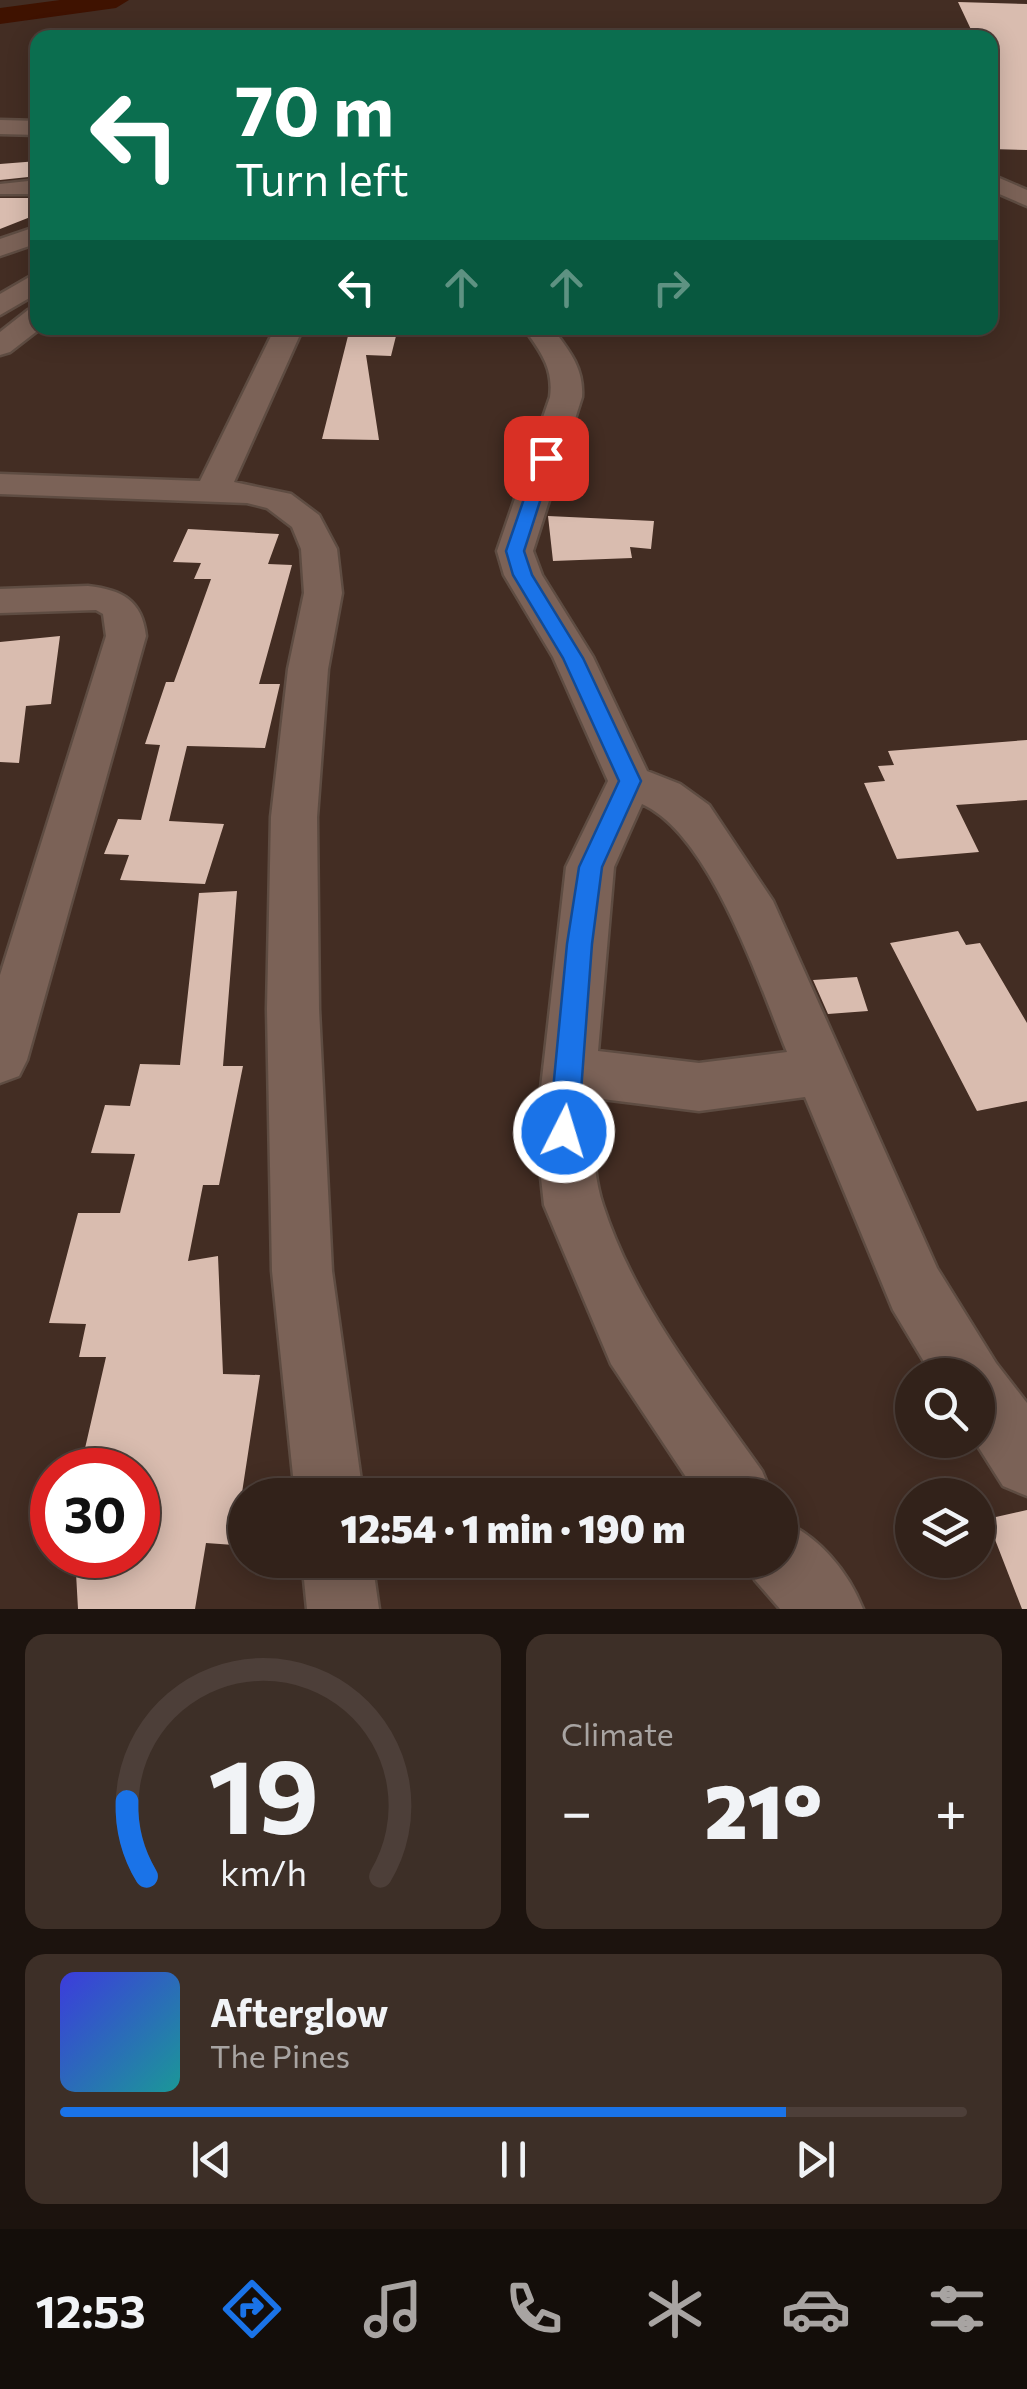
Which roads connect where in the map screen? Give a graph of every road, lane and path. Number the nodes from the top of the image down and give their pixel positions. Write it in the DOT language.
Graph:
graph roads {
  1 [pos="0,127"];
  2 [pos="30,128"];
  3 [pos="0,140"];
  4 [pos="30,140"];
  5 [pos="1001,171"];
  6 [pos="30,188"];
  7 [pos="8,189"];
  8 [pos="1027,199"];
  9 [pos="30,237"];
  10 [pos="0,248"];
  11 [pos="30,322"];
  12 [pos="286,335"];
  13 [pos="543,335"];
  14 [pos="0,346"];
  15 [pos="0,484"];
  16 [pos="213,490"];
  17 [pos="0,600"];
  18 [pos="630,781"];
  19 [pos="0,1060"];
  20 [pos="568,1071"];
  21 [pos="822,1071"];
  22 [pos="958,1358"];
  23 [pos="995,1414"];
  24 [pos="1027,1462"];
  25 [pos="327,1478"];
  26 [pos="726,1478"];
  27 [pos="798,1576"];
  28 [pos="339,1578"];
  29 [pos="343,1609"];
  30 [pos="827,1609"];
  1 -- 2 [label="street"];
  3 -- 4 [label="street"];
  5 -- 8 [label="street"];
  6 -- 7 [label="street"];
  9 -- 10 [label="street"];
  11 -- 14 [label="street"];
  12 -- 16 [label="street"];
  13 -- 18 [label="street"];
  15 -- 16 [label="street"];
  16 -- 25 [label="street"];
  17 -- 19 [label="street"];
  18 -- 20 [label="street"];
  18 -- 21 [label="street"];
  20 -- 21 [label="street"];
  20 -- 26 [label="street"];
  21 -- 22 [label="street"];
  23 -- 24 [label="street"];
  27 -- 30 [label="street"];
  28 -- 29 [label="street"];
}
